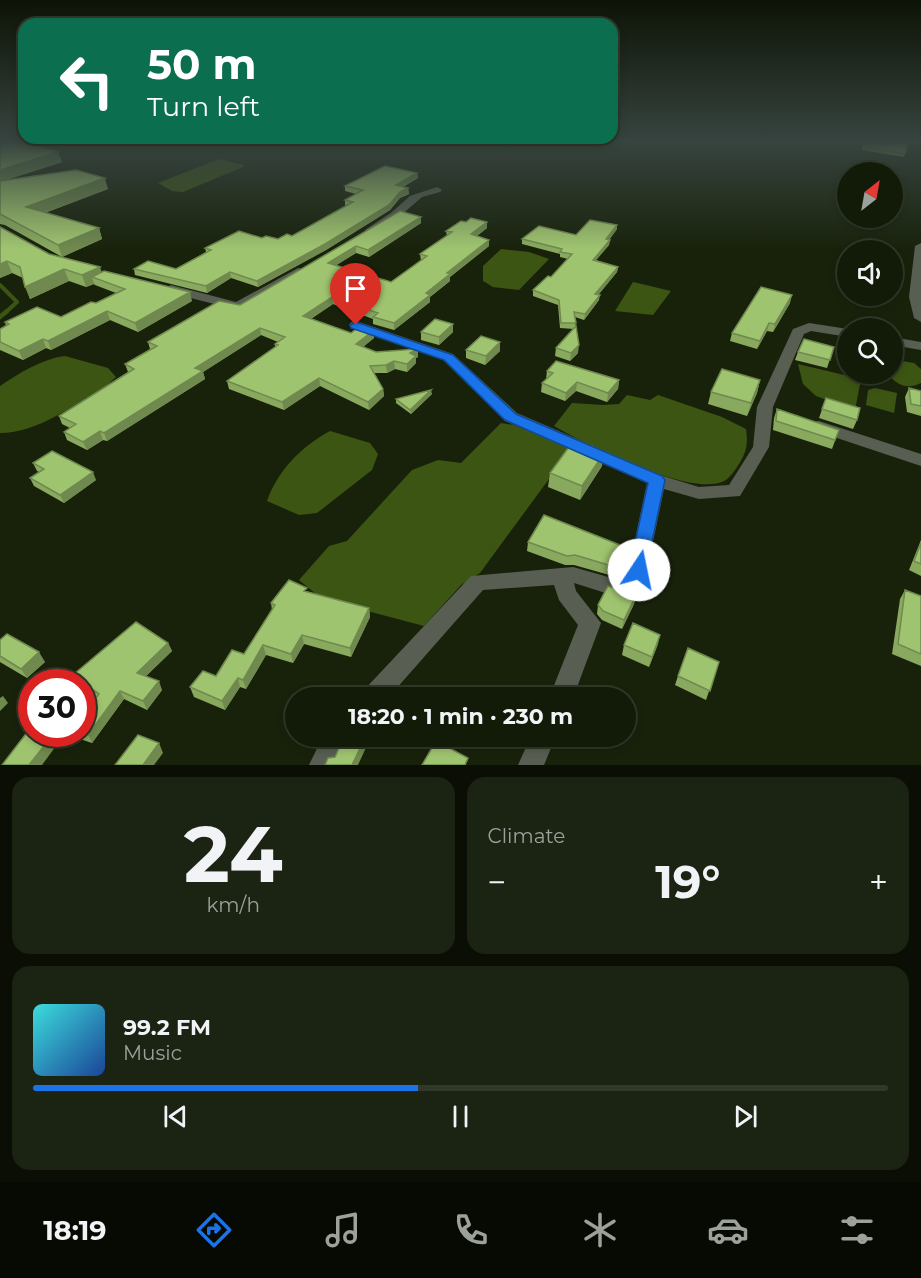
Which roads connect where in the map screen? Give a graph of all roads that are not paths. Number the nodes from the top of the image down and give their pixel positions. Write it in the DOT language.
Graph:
graph roads {
  1 [pos="437,190"];
  2 [pos="358,237"];
  3 [pos="921,246"];
  4 [pos="310,266"];
  5 [pos="159,287"];
  6 [pos="921,318"];
  7 [pos="356,325"];
  8 [pos="837,331"];
  9 [pos="903,343"];
  10 [pos="921,346"];
  11 [pos="799,418"];
  12 [pos="921,460"];
  13 [pos="657,480"];
  14 [pos="562,576"];
  15 [pos="382,687"];
  16 [pos="565,687"];
  17 [pos="331,747"];
  18 [pos="539,747"];
  19 [pos="322,765"];
  20 [pos="531,765"];
  1 -- 2 [label="street"];
  3 -- 6 [label="street"];
  4 -- 5 [label="street"];
  7 -- 13 [label="street"];
  8 -- 13 [label="street"];
  9 -- 10 [label="street"];
  11 -- 12 [label="street"];
  13 -- 14 [label="street"];
  14 -- 15 [label="street"];
  14 -- 16 [label="street"];
  17 -- 19 [label="street"];
  18 -- 20 [label="street"];
}
